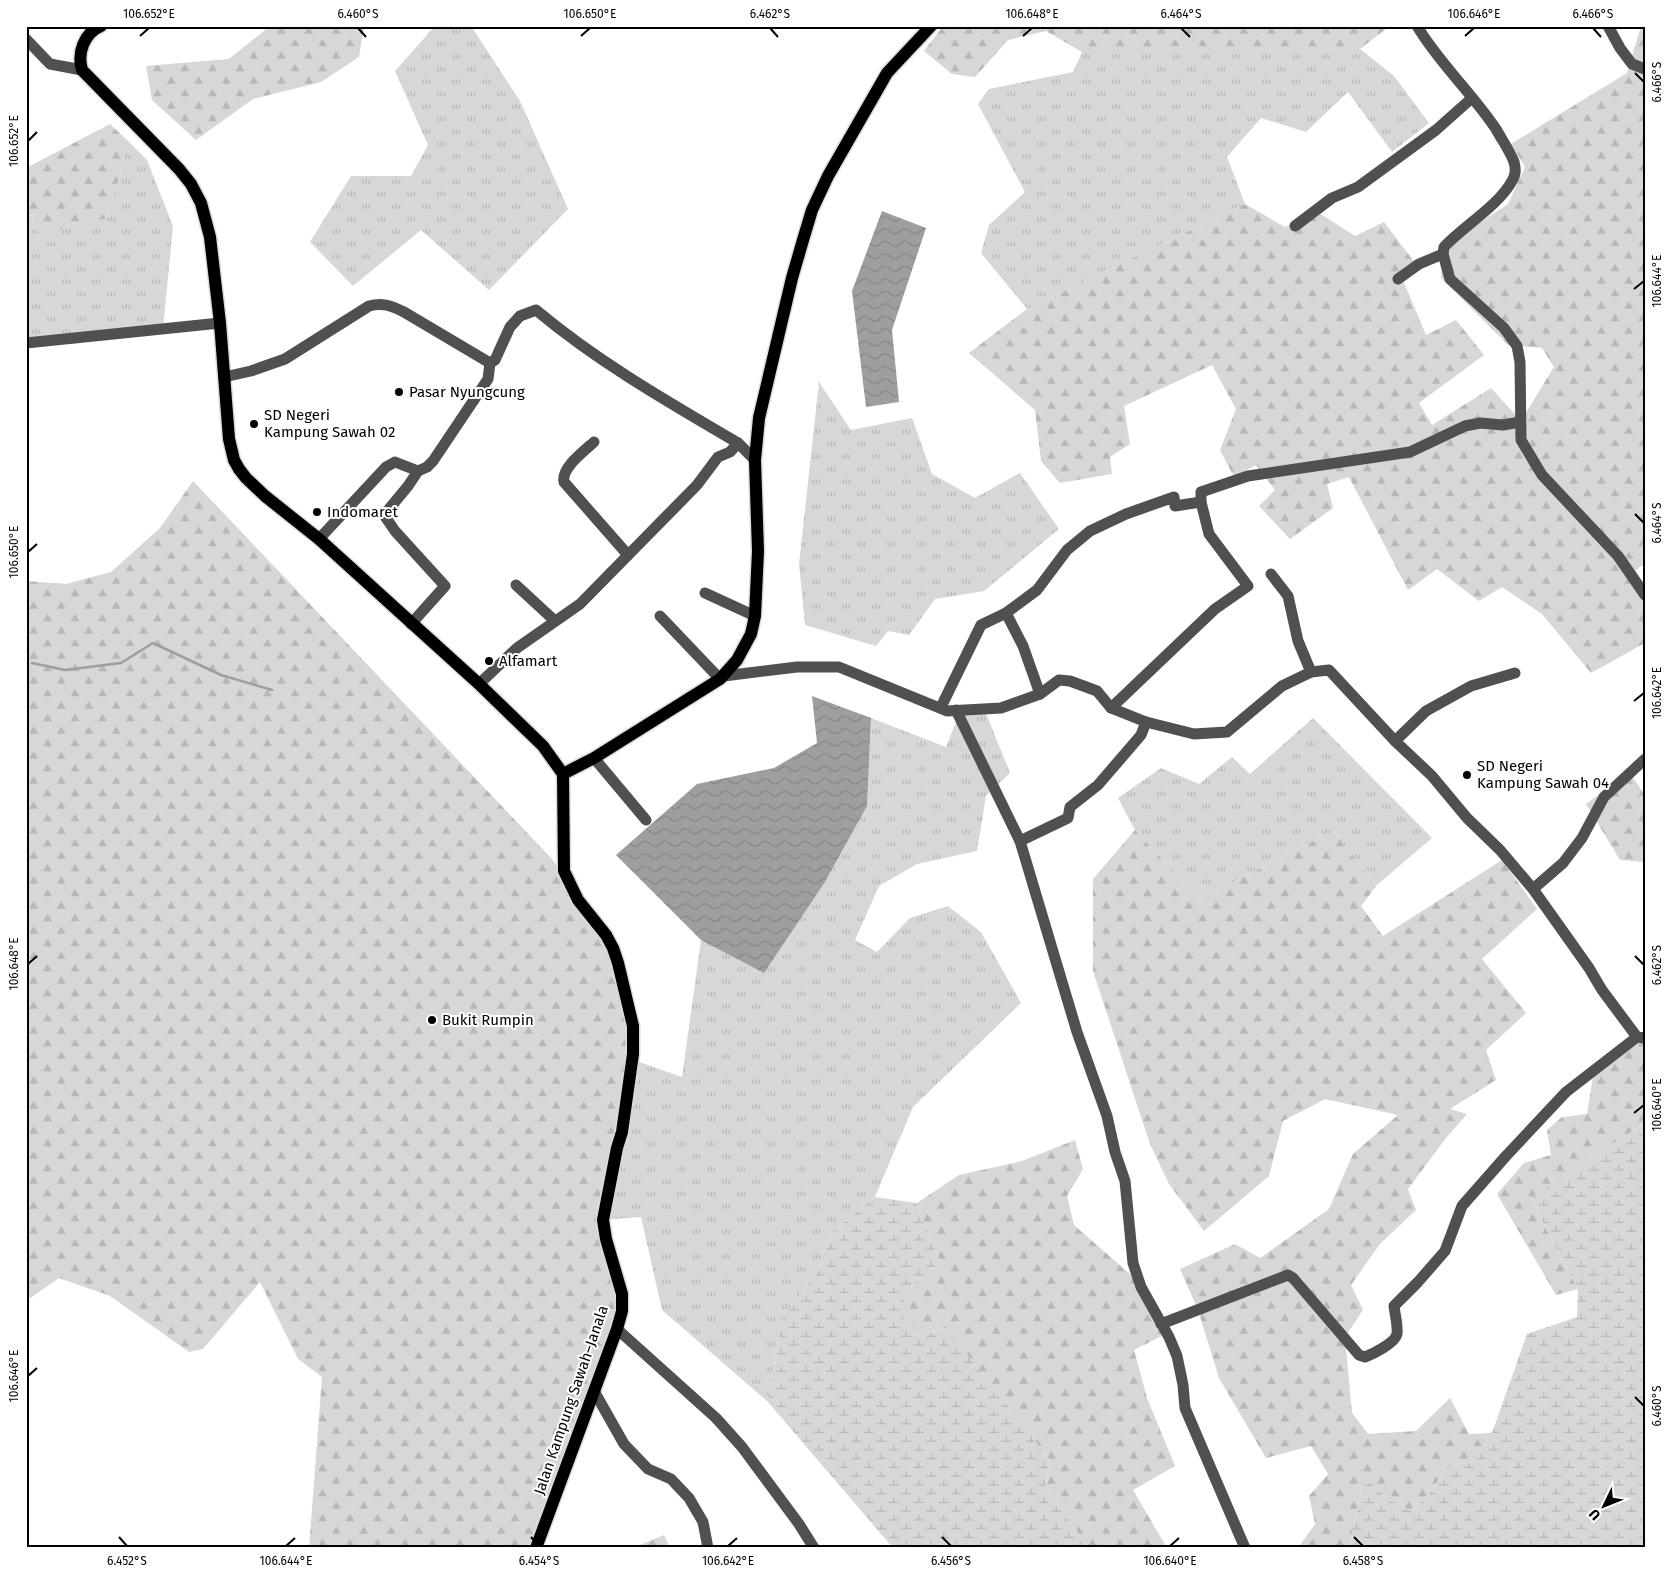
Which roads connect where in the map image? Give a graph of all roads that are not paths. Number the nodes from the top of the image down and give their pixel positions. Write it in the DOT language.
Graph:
graph roads {
  1 [pos="101,26"];
  2 [pos="931,26"];
  3 [pos="1417,26"];
  4 [pos="1608,26"];
  5 [pos="26,39"];
  6 [pos="1645,69"];
  7 [pos="82,70"];
  8 [pos="1472,98"];
  9 [pos="1295,226"];
  10 [pos="1443,254"];
  11 [pos="1398,279"];
  12 [pos="220,323"];
  13 [pos="26,343"];
  14 [pos="490,363"];
  15 [pos="224,377"];
  16 [pos="1520,422"];
  17 [pos="594,442"];
  18 [pos="738,443"];
  19 [pos="756,460"];
  20 [pos="418,470"];
  21 [pos="1201,502"];
  22 [pos="319,539"];
  23 [pos="628,555"];
  24 [pos="1272,574"];
  25 [pos="516,584"];
  26 [pos="704,592"];
  27 [pos="1645,595"];
  28 [pos="1006,613"];
  29 [pos="660,616"];
  30 [pos="755,616"];
  31 [pos="555,621"];
  32 [pos="411,624"];
  33 [pos="1311,672"];
  34 [pos="1514,673"];
  35 [pos="722,678"];
  36 [pos="479,684"];
  37 [pos="1040,694"];
  38 [pos="941,708"];
  39 [pos="1111,708"];
  40 [pos="956,710"];
  41 [pos="1146,722"];
  42 [pos="1395,741"];
  43 [pos="594,758"];
  44 [pos="1645,759"];
  45 [pos="563,774"];
  46 [pos="646,820"];
  47 [pos="1020,841"];
  48 [pos="1533,889"];
  49 [pos="1641,1038"];
  50 [pos="1161,1324"];
  51 [pos="617,1329"];
  52 [pos="594,1391"];
  53 [pos="536,1548"];
  54 [pos="708,1548"];
  55 [pos="814,1548"];
  56 [pos="1245,1548"];
  1 -- 7 [label="main road"];
  2 -- 19 [label="main road"];
  3 -- 8 [label="street"];
  4 -- 6 [label="street"];
  5 -- 7 [label="street"];
  7 -- 12 [label="main road"];
  8 -- 9 [label="street"];
  8 -- 10 [label="street"];
  10 -- 11 [label="street"];
  10 -- 16 [label="street"];
  12 -- 13 [label="street"];
  12 -- 15 [label="main road"];
  14 -- 15 [label="street"];
  14 -- 18 [label="street"];
  14 -- 20 [label="street"];
  15 -- 22 [label="main road"];
  16 -- 21 [label="street"];
  16 -- 27 [label="street"];
  17 -- 23 [label="street"];
  18 -- 19 [label="street"];
  18 -- 23 [label="street"];
  19 -- 30 [label="main road"];
  20 -- 22 [label="street"];
  20 -- 32 [label="street"];
  21 -- 28 [label="street"];
  21 -- 39 [label="street"];
  22 -- 32 [label="main road"];
  23 -- 31 [label="street"];
  24 -- 33 [label="street"];
  25 -- 31 [label="street"];
  26 -- 30 [label="street"];
  28 -- 37 [label="street"];
  28 -- 38 [label="street"];
  29 -- 35 [label="street"];
  30 -- 35 [label="main road"];
  31 -- 36 [label="street"];
  32 -- 36 [label="main road"];
  33 -- 41 [label="street"];
  33 -- 42 [label="street"];
  34 -- 42 [label="street"];
  35 -- 38 [label="street"];
  35 -- 43 [label="main road"];
  36 -- 45 [label="main road"];
  37 -- 39 [label="street"];
  37 -- 40 [label="street"];
  38 -- 40 [label="street"];
  39 -- 41 [label="street"];
  40 -- 47 [label="street"];
  41 -- 47 [label="street"];
  42 -- 48 [label="street"];
  43 -- 45 [label="main road"];
  43 -- 46 [label="street"];
  44 -- 48 [label="street"];
  45 -- 51 [label="main road, Jalan Kampung Sawah–Janala"];
  47 -- 50 [label="street"];
  48 -- 49 [label="street"];
  49 -- 50 [label="street"];
  50 -- 56 [label="street"];
  51 -- 52 [label="main road, Jalan Kampung Sawah–Janala"];
  51 -- 55 [label="street"];
  52 -- 53 [label="main road, Jalan Kampung Sawah–Janala"];
  52 -- 54 [label="street"];
}
